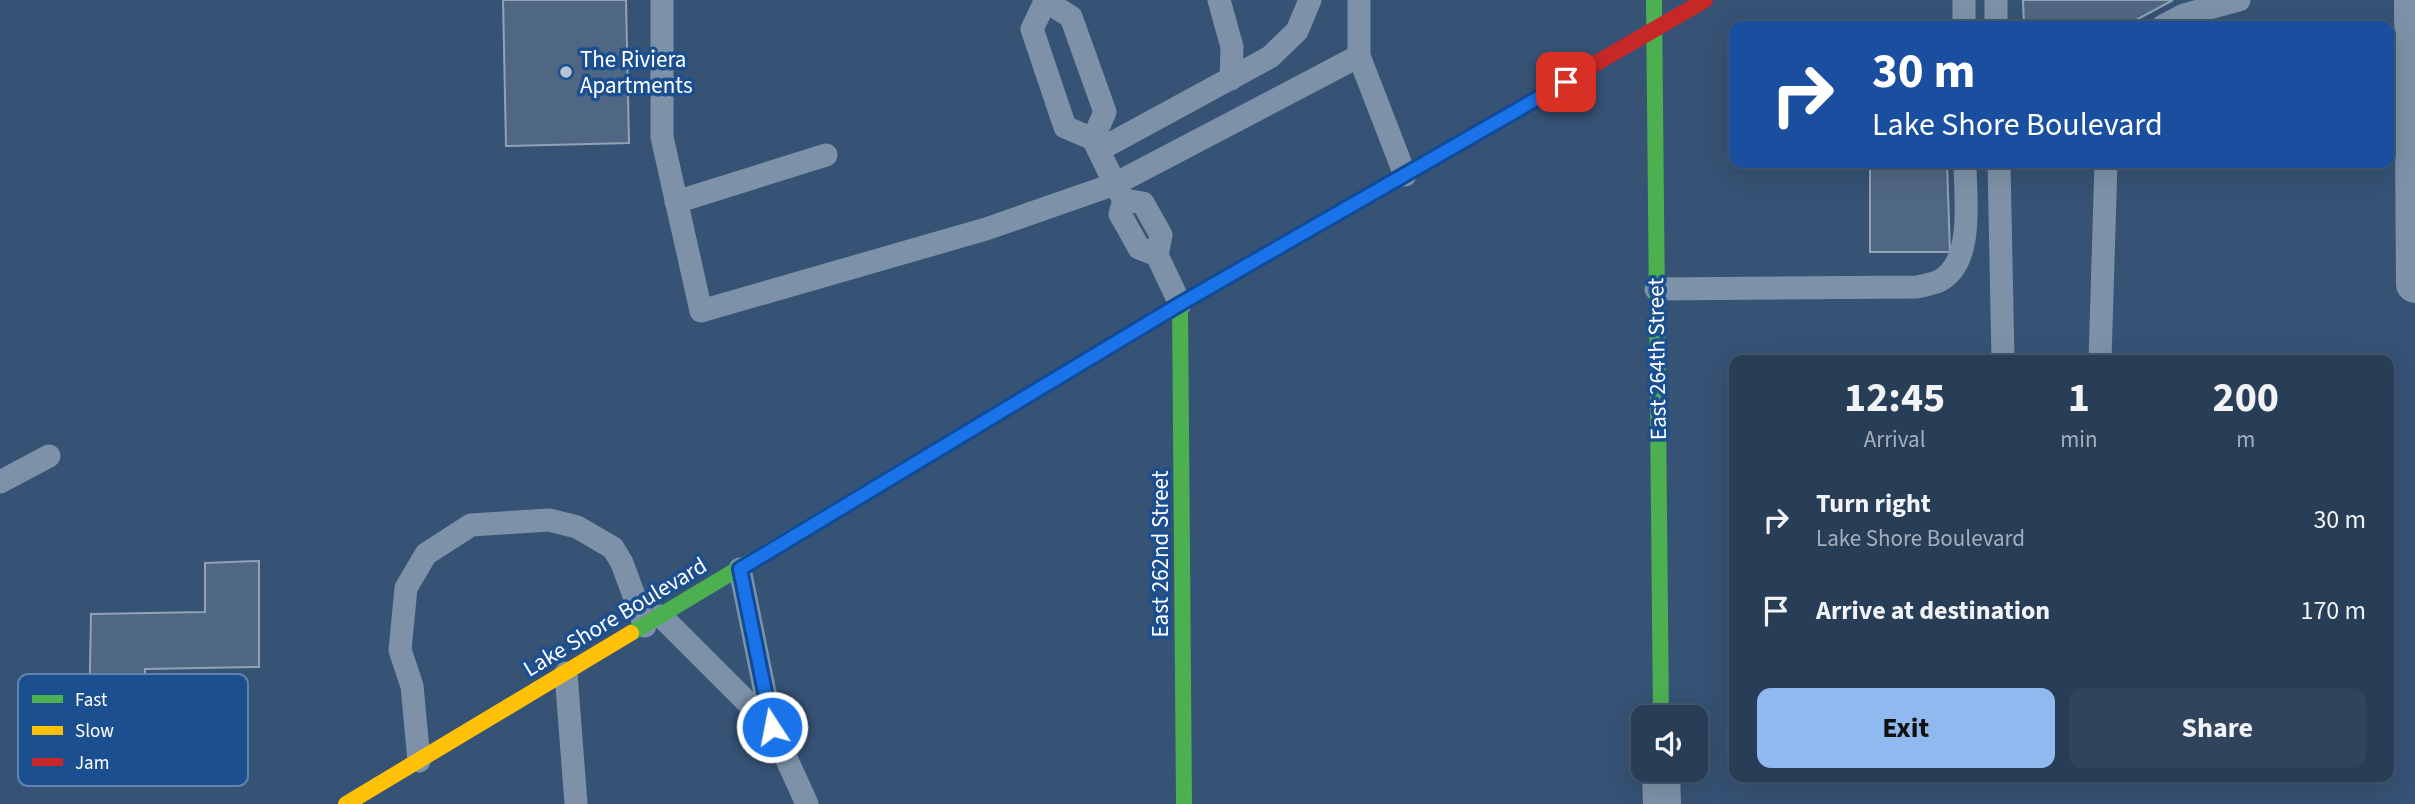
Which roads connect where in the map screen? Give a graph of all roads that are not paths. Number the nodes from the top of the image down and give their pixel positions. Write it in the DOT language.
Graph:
graph roads {
  1 [pos="662,0"];
  2 [pos="1219,0"];
  3 [pos="1310,0"];
  4 [pos="1359,0"];
  5 [pos="1654,0"];
  6 [pos="1705,0"];
  7 [pos="1964,0"];
  8 [pos="1996,0"];
  9 [pos="2239,0"];
  10 [pos="2413,0"];
  11 [pos="1045,1"];
  12 [pos="1964,21"];
  13 [pos="1996,21"];
  14 [pos="2173,21"];
  15 [pos="1654,30"];
  16 [pos="1359,56"];
  17 [pos="1231,79"];
  18 [pos="1096,144"];
  19 [pos="826,155"];
  20 [pos="1965,168"];
  21 [pos="1999,168"];
  22 [pos="2106,168"];
  23 [pos="1405,175"];
  24 [pos="1120,192"];
  25 [pos="676,202"];
  26 [pos="2415,284"];
  27 [pos="1656,289"];
  28 [pos="1180,304"];
  29 [pos="2003,355"];
  30 [pos="2100,355"];
  31 [pos="49,456"];
  32 [pos="0,482"];
  33 [pos="740,569"];
  34 [pos="653,621"];
  35 [pos="566,673"];
  36 [pos="1661,705"];
  37 [pos="772,727"];
  38 [pos="419,761"];
  39 [pos="1661,782"];
  40 [pos="346,804"];
  41 [pos="576,804"];
  42 [pos="807,804"];
  43 [pos="1184,804"];
  44 [pos="1662,804"];
  1 -- 25 [label="lane"];
  2 -- 17 [label="lane"];
  3 -- 17 [label="lane"];
  4 -- 16 [label="lane"];
  5 -- 15 [label="main road, East 264th Street"];
  6 -- 15 [label="main road, Lake Shore Boulevard"];
  7 -- 12 [label="lane"];
  8 -- 13 [label="lane"];
  9 -- 14 [label="lane"];
  10 -- 26 [label="street"];
  11 -- 18 [label="lane"];
  11 -- 18 [label="lane"];
  15 -- 23 [label="main road, Lake Shore Boulevard"];
  15 -- 27 [label="main road, East 264th Street"];
  16 -- 23 [label="lane"];
  16 -- 24 [label="lane"];
  17 -- 18 [label="lane"];
  18 -- 24 [label="lane"];
  19 -- 25 [label="lane"];
  20 -- 27 [label="lane"];
  21 -- 29 [label="lane"];
  22 -- 30 [label="lane"];
  23 -- 28 [label="main road, Lake Shore Boulevard"];
  24 -- 25 [label="lane"];
  24 -- 28 [label="lane"];
  27 -- 36 [label="main road, East 264th Street"];
  28 -- 33 [label="main road, Lake Shore Boulevard"];
  28 -- 43 [label="main road, East 262nd Street"];
  31 -- 32 [label="lane"];
  33 -- 34 [label="main road, Lake Shore Boulevard"];
  33 -- 37 [label="lane"];
  34 -- 35 [label="main road, Lake Shore Boulevard"];
  34 -- 37 [label="lane"];
  34 -- 38 [label="lane"];
  35 -- 38 [label="main road, Lake Shore Boulevard"];
  35 -- 41 [label="lane"];
  37 -- 42 [label="lane"];
  38 -- 40 [label="main road, Lake Shore Boulevard"];
  39 -- 44 [label="street"];
}
